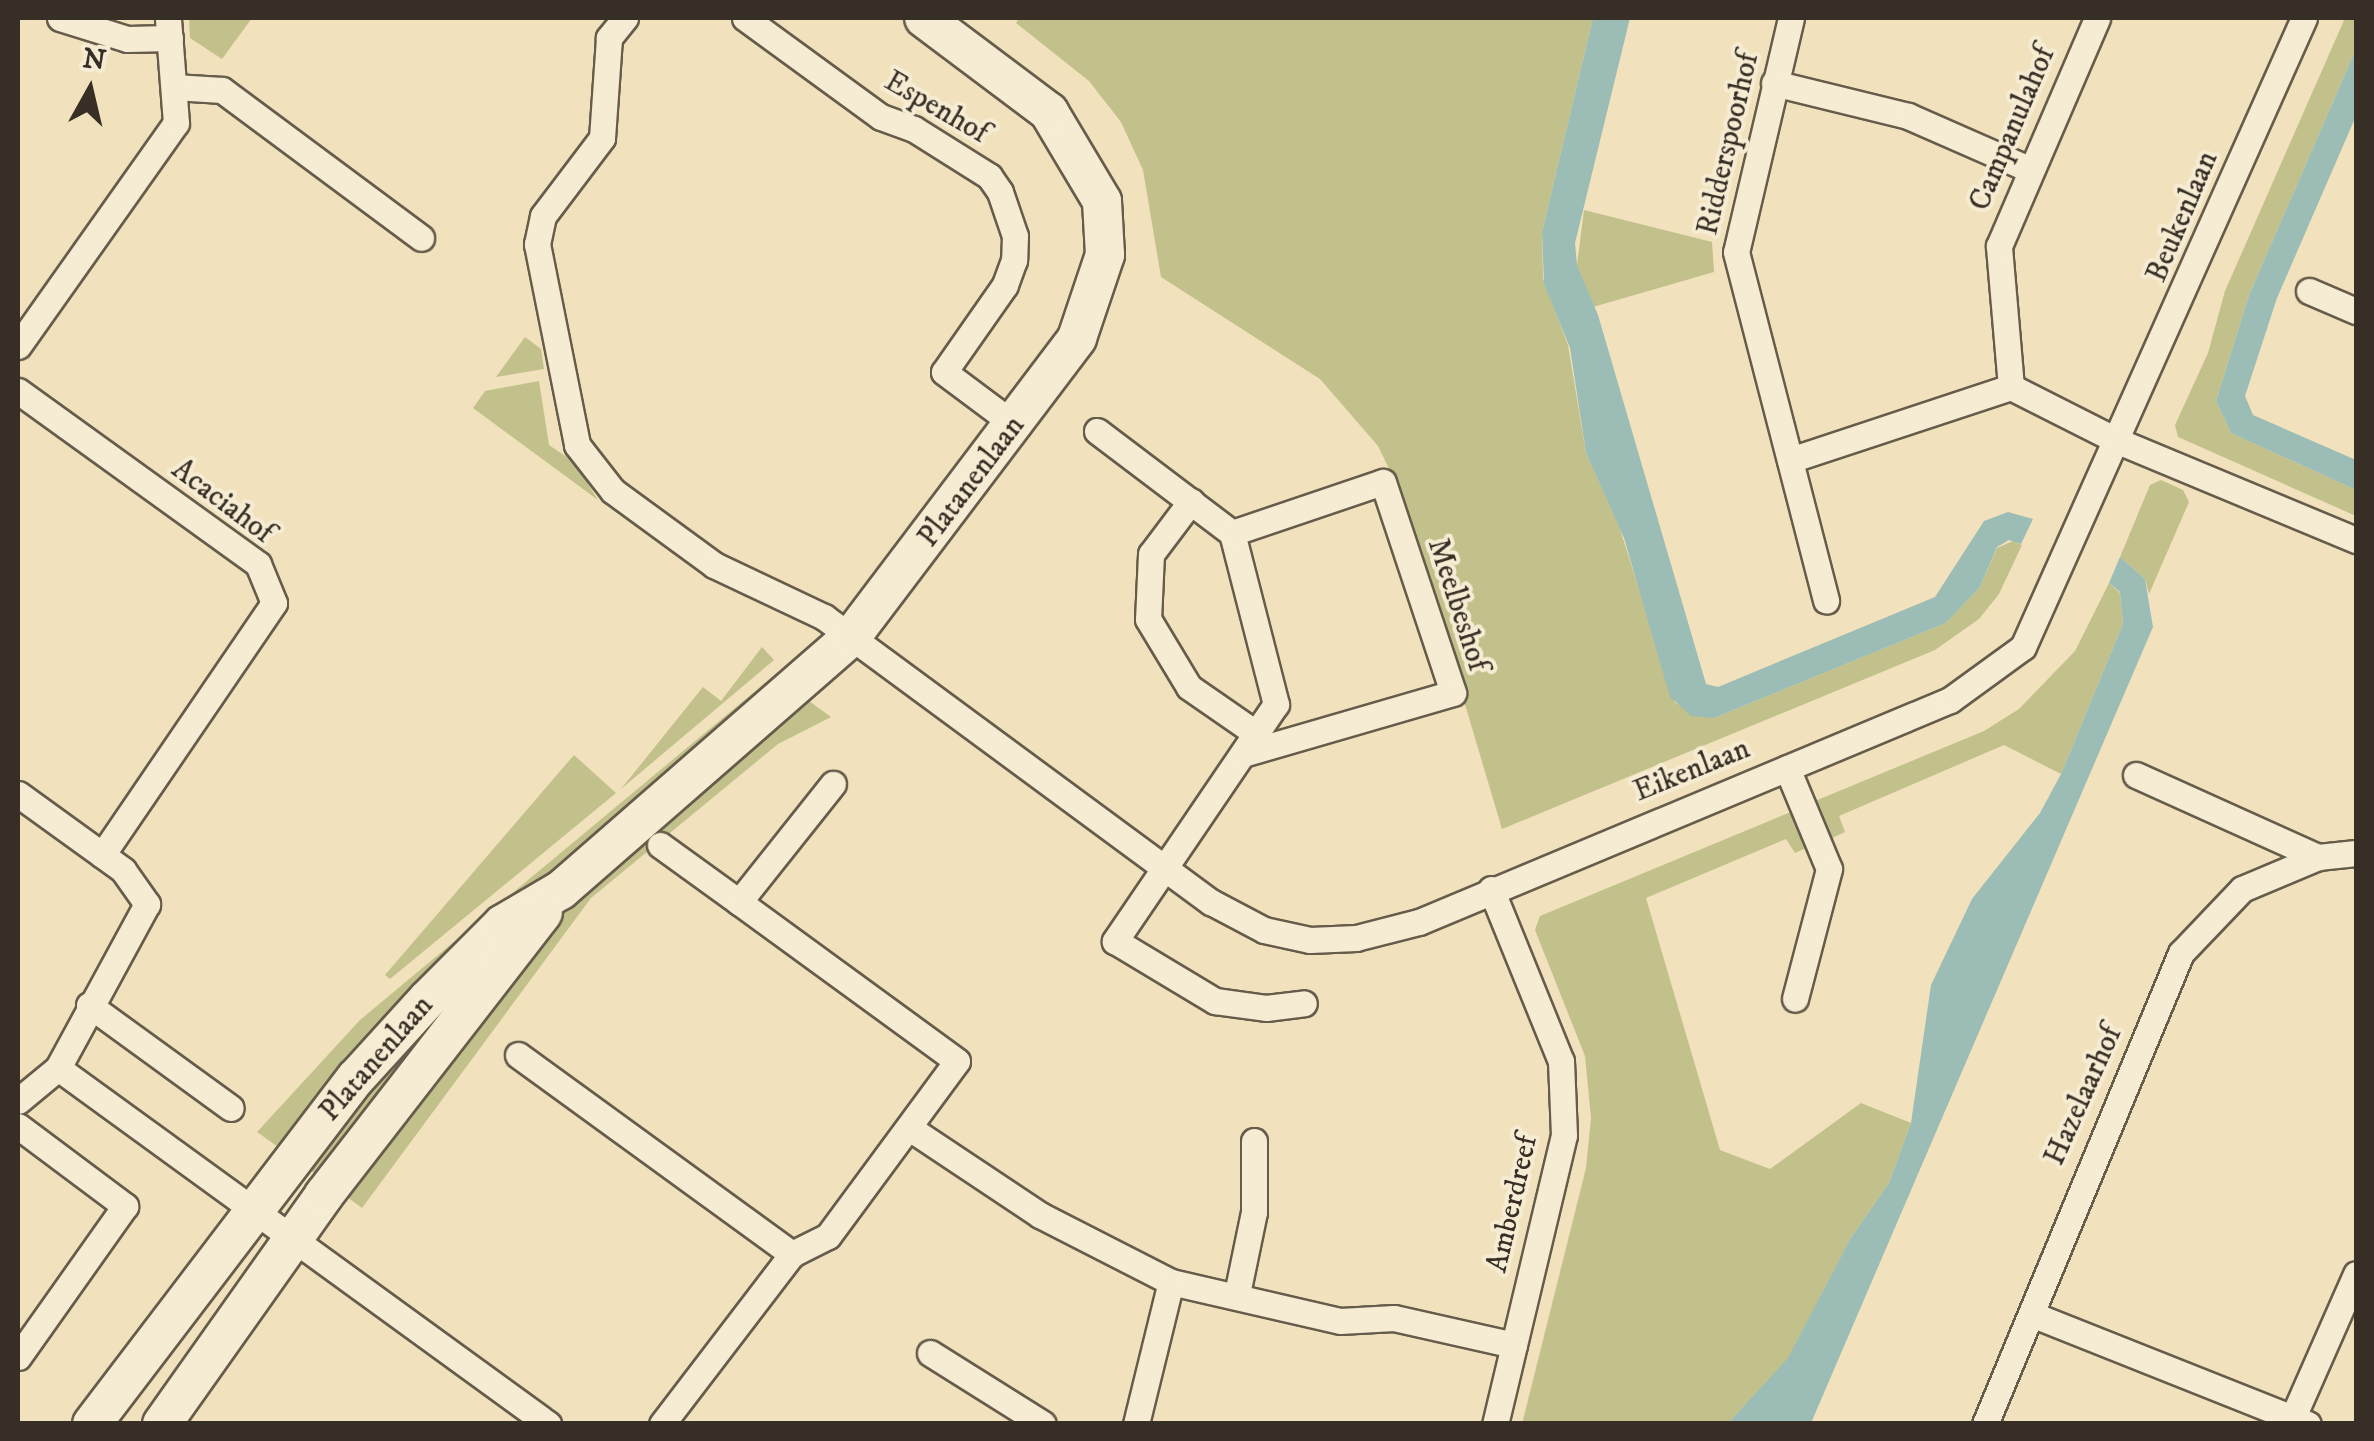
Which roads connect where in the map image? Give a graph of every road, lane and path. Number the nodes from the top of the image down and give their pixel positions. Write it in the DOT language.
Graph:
graph roads {
  1 [pos="60,18"];
  2 [pos="624,18"];
  3 [pos="745,18"];
  4 [pos="924,18"];
  5 [pos="1792,18"];
  6 [pos="2096,18"];
  7 [pos="2304,18"];
  8 [pos="169,28"];
  9 [pos="1774,83"];
  10 [pos="174,87"];
  11 [pos="2031,170"];
  12 [pos="421,238"];
  13 [pos="2309,291"];
  14 [pos="2356,311"];
  15 [pos="18,346"];
  16 [pos="2011,387"];
  17 [pos="18,391"];
  18 [pos="1015,425"];
  19 [pos="1096,431"];
  20 [pos="2118,441"];
  21 [pos="1790,460"];
  22 [pos="1191,502"];
  23 [pos="1232,534"];
  24 [pos="2356,540"];
  25 [pos="1826,601"];
  26 [pos="852,636"];
  27 [pos="1250,744"];
  28 [pos="1787,768"];
  29 [pos="2136,776"];
  30 [pos="833,784"];
  31 [pos="18,794"];
  32 [pos="660,845"];
  33 [pos="2356,853"];
  34 [pos="102,854"];
  35 [pos="2318,857"];
  36 [pos="1166,870"];
  37 [pos="1491,889"];
  38 [pos="561,890"];
  39 [pos="738,902"];
  40 [pos="1795,999"];
  41 [pos="1304,1003"];
  42 [pos="89,1005"];
  43 [pos="518,1056"];
  44 [pos="58,1068"];
  45 [pos="18,1101"];
  46 [pos="230,1108"];
  47 [pos="18,1126"];
  48 [pos="911,1129"];
  49 [pos="1254,1141"];
  50 [pos="256,1208"];
  51 [pos="299,1237"];
  52 [pos="792,1254"];
  53 [pos="2356,1274"];
  54 [pos="1171,1282"];
  55 [pos="1237,1294"];
  56 [pos="2031,1314"];
  57 [pos="1514,1345"];
  58 [pos="930,1354"];
  59 [pos="18,1358"];
  60 [pos="2301,1420"];
  61 [pos="92,1424"];
  62 [pos="162,1424"];
  63 [pos="548,1424"];
  64 [pos="662,1424"];
  65 [pos="1043,1424"];
  66 [pos="1136,1424"];
  67 [pos="1495,1424"];
  68 [pos="1985,1424"];
  1 -- 8 [label="street"];
  2 -- 26 [label="street, Eikenlaan"];
  3 -- 18 [label="street, Espenhof"];
  4 -- 18 [label="street, Platanenlaan"];
  5 -- 9 [label="street, Ridderspoorhof"];
  6 -- 11 [label="street, Campanulahof"];
  7 -- 20 [label="street, Beukenlaan"];
  8 -- 10 [label="street"];
  9 -- 11 [label="street"];
  9 -- 21 [label="street, Ridderspoorhof"];
  10 -- 12 [label="street"];
  10 -- 15 [label="street"];
  11 -- 16 [label="street, Campanulahof"];
  13 -- 14 [label="street"];
  16 -- 20 [label="street"];
  16 -- 21 [label="street"];
  17 -- 34 [label="street, Acaciahof"];
  18 -- 26 [label="street, Platanenlaan"];
  19 -- 22 [label="street"];
  20 -- 24 [label="street"];
  20 -- 28 [label="street, Eikenlaan"];
  21 -- 25 [label="street, Ridderspoorhof"];
  22 -- 23 [label="street"];
  22 -- 27 [label="street"];
  23 -- 27 [label="street"];
  23 -- 27 [label="street, Meelbeshof"];
  26 -- 36 [label="street, Eikenlaan"];
  26 -- 38 [label="street, Platanenlaan"];
  27 -- 36 [label="street"];
  28 -- 37 [label="street, Eikenlaan"];
  28 -- 40 [label="street"];
  29 -- 35 [label="street"];
  30 -- 39 [label="street"];
  31 -- 34 [label="street"];
  32 -- 39 [label="street"];
  33 -- 35 [label="street, Hazelaarhof"];
  34 -- 42 [label="street"];
  35 -- 56 [label="street, Hazelaarhof"];
  36 -- 37 [label="street, Eikenlaan"];
  36 -- 41 [label="street"];
  37 -- 57 [label="street, Amberdreef"];
  38 -- 50 [label="street, Platanenlaan"];
  38 -- 51 [label="street, Platanenlaan"];
  39 -- 48 [label="street"];
  42 -- 44 [label="street"];
  42 -- 46 [label="street"];
  43 -- 52 [label="street"];
  44 -- 45 [label="street"];
  44 -- 50 [label="street"];
  47 -- 59 [label="street"];
  48 -- 52 [label="street"];
  48 -- 54 [label="street"];
  49 -- 55 [label="street"];
  50 -- 51 [label="street"];
  50 -- 61 [label="street, Platanenlaan"];
  51 -- 62 [label="street, Platanenlaan"];
  51 -- 63 [label="street"];
  52 -- 64 [label="street"];
  53 -- 60 [label="street"];
  54 -- 55 [label="street"];
  54 -- 66 [label="street"];
  55 -- 57 [label="street"];
  56 -- 60 [label="street"];
  56 -- 68 [label="street, Hazelaarhof"];
  57 -- 67 [label="street, Amberdreef"];
  58 -- 65 [label="street"];
}
